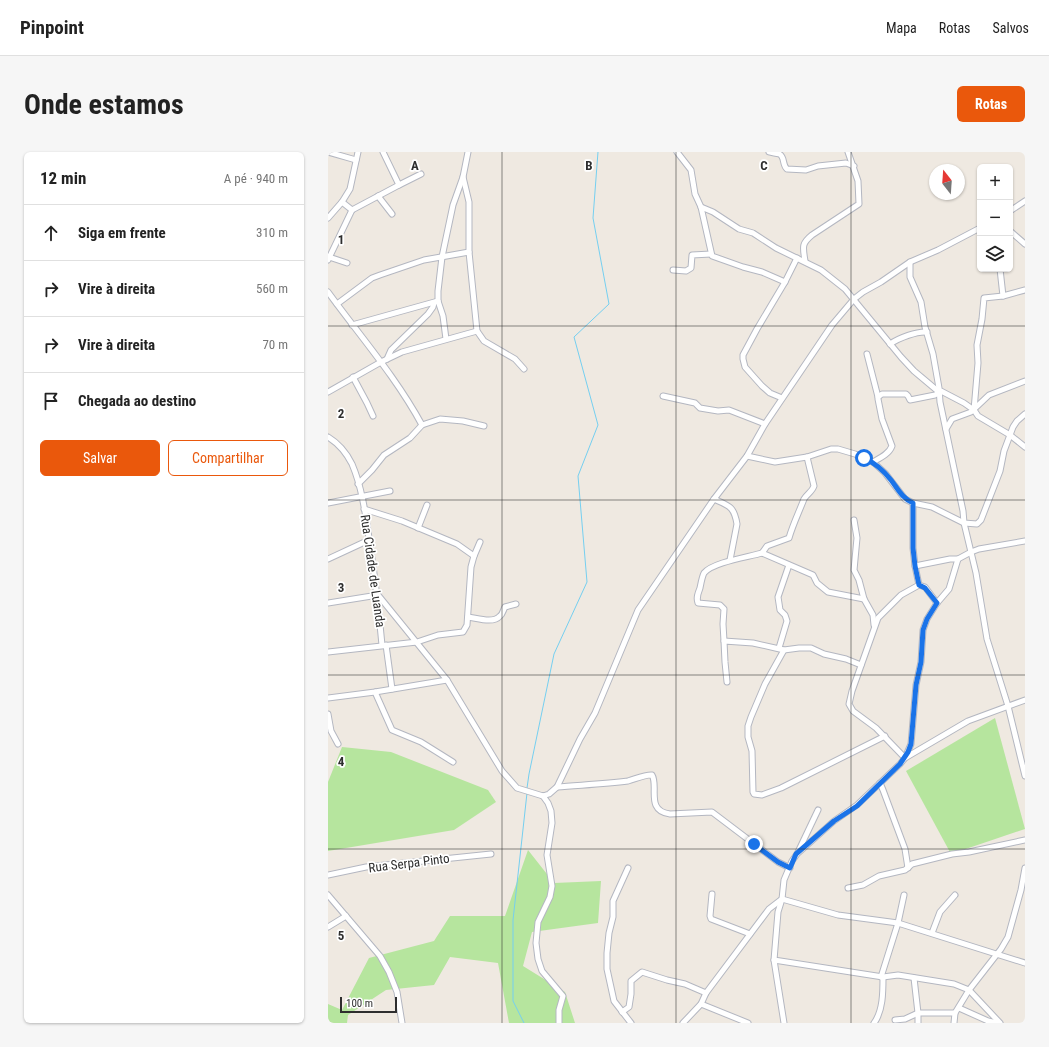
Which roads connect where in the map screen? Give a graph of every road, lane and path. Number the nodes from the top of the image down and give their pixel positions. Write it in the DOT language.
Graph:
graph roads {
  1 [pos="328,152"];
  2 [pos="358,152"];
  3 [pos="383,152"];
  4 [pos="468,152"];
  5 [pos="677,152"];
  6 [pos="769,152"];
  7 [pos="848,152"];
  8 [pos="356,160"];
  9 [pos="854,166"];
  10 [pos="421,174"];
  11 [pos="463,177"];
  12 [pos="399,185"];
  13 [pos="378,196"];
  14 [pos="1025,200"];
  15 [pos="342,202"];
  16 [pos="701,207"];
  17 [pos="1013,208"];
  18 [pos="352,210"];
  19 [pos="392,214"];
  20 [pos="328,218"];
  21 [pos="977,230"];
  22 [pos="1013,233"];
  23 [pos="1025,244"];
  24 [pos="469,252"];
  25 [pos="711,254"];
  26 [pos="442,257"];
  27 [pos="797,258"];
  28 [pos="329,259"];
  29 [pos="805,261"];
  30 [pos="910,262"];
  31 [pos="347,263"];
  32 [pos="673,270"];
  33 [pos="1000,272"];
  34 [pos="785,282"];
  35 [pos="1025,290"];
  36 [pos="328,292"];
  37 [pos="1003,296"];
  38 [pos="854,299"];
  39 [pos="436,302"];
  40 [pos="337,304"];
  41 [pos="352,324"];
  42 [pos="477,331"];
  43 [pos="927,332"];
  44 [pos="446,339"];
  45 [pos="890,344"];
  46 [pos="866,354"];
  47 [pos="387,359"];
  48 [pos="380,362"];
  49 [pos="524,370"];
  50 [pos="353,377"];
  51 [pos="1025,381"];
  52 [pos="328,392"];
  53 [pos="939,392"];
  54 [pos="663,396"];
  55 [pos="878,397"];
  56 [pos="782,398"];
  57 [pos="974,410"];
  58 [pos="1025,414"];
  59 [pos="373,416"];
  60 [pos="765,424"];
  61 [pos="422,425"];
  62 [pos="484,426"];
  63 [pos="946,429"];
  64 [pos="1010,435"];
  65 [pos="328,437"];
  66 [pos="1025,447"];
  67 [pos="747,456"];
  68 [pos="807,457"];
  69 [pos="873,462"];
  70 [pos="358,484"];
  71 [pos="390,491"];
  72 [pos="362,496"];
  73 [pos="714,499"];
  74 [pos="328,503"];
  75 [pos="913,503"];
  76 [pos="427,505"];
  77 [pos="364,509"];
  78 [pos="854,520"];
  79 [pos="964,523"];
  80 [pos="418,528"];
  81 [pos="370,540"];
  82 [pos="1025,541"];
  83 [pos="480,542"];
  84 [pos="971,552"];
  85 [pos="762,553"];
  86 [pos="474,556"];
  87 [pos="328,559"];
  88 [pos="958,559"];
  89 [pos="730,560"];
  90 [pos="789,564"];
  91 [pos="915,566"];
  92 [pos="919,585"];
  93 [pos="377,595"];
  94 [pos="864,599"];
  95 [pos="328,603"];
  96 [pos="937,603"];
  97 [pos="516,604"];
  98 [pos="468,617"];
  99 [pos="874,628"];
  100 [pos="724,641"];
  101 [pos="417,642"];
  102 [pos="384,645"];
  103 [pos="782,649"];
  104 [pos="328,652"];
  105 [pos="861,665"];
  106 [pos="447,680"];
  107 [pos="727,682"];
  108 [pos="392,689"];
  109 [pos="375,692"];
  110 [pos="328,698"];
  111 [pos="1025,700"];
  112 [pos="1008,706"];
  113 [pos="328,714"];
  114 [pos="329,727"];
  115 [pos="885,736"];
  116 [pos="338,744"];
  117 [pos="911,744"];
  118 [pos="916,752"];
  119 [pos="905,758"];
  120 [pos="453,762"];
  121 [pos="1025,776"];
  122 [pos="880,783"];
  123 [pos="557,787"];
  124 [pos="543,796"];
  125 [pos="818,810"];
  126 [pos="1025,840"];
  127 [pos="491,854"];
  128 [pos="792,861"];
  129 [pos="628,868"];
  130 [pos="790,868"];
  131 [pos="908,868"];
  132 [pos="1025,868"];
  133 [pos="328,875"];
  134 [pos="848,888"];
  135 [pos="712,894"];
  136 [pos="328,895"];
  137 [pos="904,895"];
  138 [pos="955,895"];
  139 [pos="782,899"];
  140 [pos="346,916"];
  141 [pos="898,923"];
  142 [pos="328,927"];
  143 [pos="932,933"];
  144 [pos="750,934"];
  145 [pos="997,953"];
  146 [pos="774,960"];
  147 [pos="1025,962"];
  148 [pos="882,977"];
  149 [pos="914,978"];
  150 [pos="969,990"];
  151 [pos="706,993"];
  152 [pos="701,1004"];
  153 [pos="957,1011"];
  154 [pos="622,1012"];
  155 [pos="918,1013"];
  156 [pos="895,1020"];
  157 [pos="402,1023"];
  158 [pos="559,1023"];
  159 [pos="630,1023"];
  160 [pos="682,1023"];
  161 [pos="748,1023"];
  162 [pos="784,1023"];
  163 [pos="874,1023"];
  164 [pos="918,1023"];
  165 [pos="954,1023"];
  166 [pos="998,1023"];
  1 -- 8 [label="street"];
  2 -- 8 [label="street"];
  3 -- 12 [label="street"];
  4 -- 11 [label="street"];
  5 -- 16 [label="street"];
  6 -- 9 [label="street"];
  7 -- 9 [label="street"];
  8 -- 15 [label="street"];
  9 -- 29 [label="street"];
  10 -- 12 [label="street"];
  11 -- 24 [label="street"];
  11 -- 26 [label="street"];
  12 -- 13 [label="street"];
  13 -- 18 [label="street"];
  13 -- 19 [label="street"];
  14 -- 17 [label="street"];
  15 -- 18 [label="street"];
  15 -- 20 [label="street"];
  16 -- 25 [label="street"];
  16 -- 27 [label="street"];
  18 -- 28 [label="street"];
  21 -- 30 [label="street"];
  22 -- 23 [label="street"];
  24 -- 26 [label="street"];
  24 -- 42 [label="street"];
  25 -- 32 [label="street"];
  25 -- 34 [label="street"];
  26 -- 39 [label="street"];
  26 -- 40 [label="street"];
  27 -- 29 [label="street"];
  27 -- 34 [label="street"];
  28 -- 31 [label="street"];
  29 -- 38 [label="street"];
  30 -- 38 [label="street"];
  30 -- 43 [label="street"];
  33 -- 37 [label="street"];
  34 -- 56 [label="street"];
  35 -- 37 [label="street"];
  36 -- 40 [label="street"];
  37 -- 57 [label="street"];
  38 -- 45 [label="street"];
  38 -- 56 [label="street"];
  39 -- 41 [label="street"];
  39 -- 44 [label="street"];
  39 -- 47 [label="street"];
  40 -- 41 [label="street"];
  41 -- 48 [label="street"];
  42 -- 44 [label="street"];
  42 -- 49 [label="street"];
  43 -- 45 [label="street"];
  43 -- 53 [label="street"];
  44 -- 47 [label="street"];
  45 -- 53 [label="street"];
  46 -- 55 [label="street"];
  47 -- 48 [label="street"];
  48 -- 50 [label="street"];
  48 -- 61 [label="street"];
  50 -- 52 [label="street"];
  50 -- 59 [label="street"];
  51 -- 57 [label="street"];
  53 -- 55 [label="street"];
  53 -- 57 [label="street"];
  53 -- 63 [label="street"];
  54 -- 60 [label="street"];
  55 -- 69 [label="street"];
  56 -- 60 [label="street"];
  57 -- 63 [label="street"];
  57 -- 64 [label="street"];
  58 -- 64 [label="street"];
  60 -- 67 [label="street"];
  61 -- 62 [label="street"];
  61 -- 70 [label="street"];
  63 -- 79 [label="street"];
  64 -- 66 [label="street"];
  64 -- 79 [label="street"];
  65 -- 70 [label="street, Rua Cidade de Luanda"];
  67 -- 68 [label="street"];
  67 -- 73 [label="street"];
  68 -- 69 [label="street"];
  68 -- 85 [label="street"];
  69 -- 75 [label="street"];
  70 -- 72 [label="street, Rua Cidade de Luanda"];
  71 -- 72 [label="street"];
  72 -- 74 [label="street"];
  72 -- 77 [label="street, Rua Cidade de Luanda"];
  73 -- 89 [label="street"];
  73 -- 123 [label="street"];
  75 -- 79 [label="street"];
  75 -- 91 [label="street"];
  76 -- 80 [label="street"];
  77 -- 80 [label="street"];
  77 -- 81 [label="street, Rua Cidade de Luanda"];
  78 -- 94 [label="street"];
  79 -- 84 [label="street"];
  80 -- 86 [label="street"];
  81 -- 87 [label="street"];
  81 -- 93 [label="street, Rua Cidade de Luanda"];
  82 -- 84 [label="street"];
  83 -- 86 [label="street"];
  84 -- 88 [label="street"];
  84 -- 112 [label="street"];
  85 -- 89 [label="street"];
  85 -- 90 [label="street"];
  86 -- 98 [label="street"];
  88 -- 91 [label="street"];
  88 -- 96 [label="street"];
  89 -- 100 [label="street"];
  90 -- 94 [label="street"];
  90 -- 103 [label="street"];
  91 -- 92 [label="street"];
  92 -- 96 [label="street"];
  92 -- 99 [label="street"];
  93 -- 95 [label="street"];
  93 -- 101 [label="street"];
  93 -- 102 [label="street, Rua Cidade de Luanda"];
  94 -- 99 [label="street"];
  96 -- 117 [label="street"];
  97 -- 98 [label="street"];
  98 -- 101 [label="street"];
  99 -- 105 [label="street"];
  100 -- 103 [label="street"];
  100 -- 107 [label="street"];
  101 -- 102 [label="street"];
  101 -- 106 [label="street"];
  102 -- 104 [label="street"];
  102 -- 108 [label="street, Rua Cidade de Luanda"];
  103 -- 105 [label="street"];
  103 -- 115 [label="street"];
  105 -- 115 [label="street"];
  106 -- 108 [label="street"];
  106 -- 124 [label="street"];
  108 -- 109 [label="street"];
  109 -- 110 [label="street"];
  109 -- 120 [label="street"];
  111 -- 112 [label="street"];
  112 -- 118 [label="street"];
  112 -- 121 [label="street"];
  113 -- 114 [label="street"];
  114 -- 116 [label="street"];
  115 -- 119 [label="street"];
  117 -- 118 [label="street"];
  117 -- 119 [label="street"];
  118 -- 119 [label="street"];
  119 -- 122 [label="street"];
  122 -- 128 [label="street"];
  122 -- 131 [label="street"];
  123 -- 124 [label="street"];
  123 -- 130 [label="street"];
  124 -- 158 [label="street"];
  125 -- 128 [label="street"];
  126 -- 131 [label="street"];
  127 -- 133 [label="street, Rua Serpa Pinto"];
  128 -- 130 [label="street"];
  129 -- 154 [label="street"];
  130 -- 139 [label="street"];
  131 -- 134 [label="street"];
  132 -- 145 [label="street"];
  135 -- 144 [label="street"];
  136 -- 140 [label="street"];
  137 -- 141 [label="street"];
  138 -- 143 [label="street"];
  139 -- 141 [label="street"];
  139 -- 144 [label="street"];
  139 -- 146 [label="street"];
  140 -- 142 [label="street"];
  140 -- 157 [label="street"];
  141 -- 143 [label="street"];
  141 -- 148 [label="street"];
  143 -- 145 [label="street"];
  144 -- 151 [label="street"];
  145 -- 147 [label="street"];
  145 -- 150 [label="street"];
  146 -- 148 [label="street"];
  146 -- 162 [label="street"];
  148 -- 149 [label="street"];
  148 -- 163 [label="street"];
  149 -- 150 [label="street"];
  149 -- 155 [label="street"];
  150 -- 153 [label="street"];
  150 -- 166 [label="street"];
  151 -- 152 [label="street"];
  151 -- 154 [label="street"];
  152 -- 160 [label="street"];
  152 -- 161 [label="street"];
  153 -- 155 [label="street"];
  153 -- 165 [label="street"];
  153 -- 166 [label="street"];
  154 -- 159 [label="street"];
  155 -- 156 [label="street"];
  155 -- 164 [label="street"];
}
